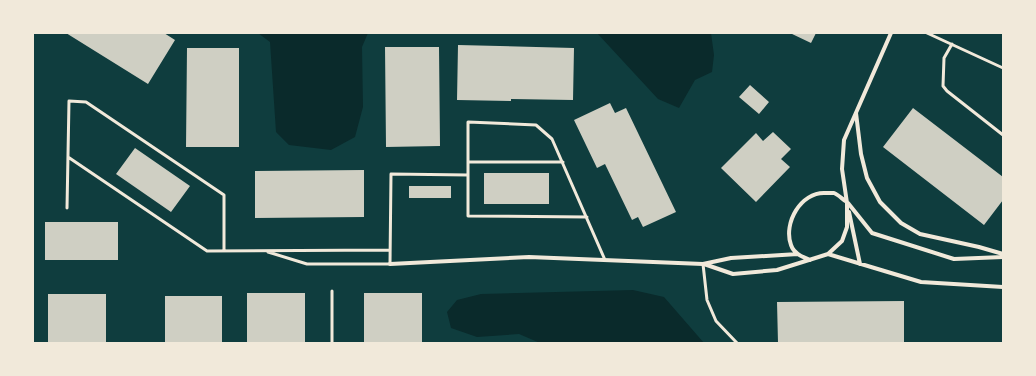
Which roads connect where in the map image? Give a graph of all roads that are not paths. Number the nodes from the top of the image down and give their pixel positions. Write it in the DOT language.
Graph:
graph roads {
  1 [pos="891,33"];
  2 [pos="927,33"];
  3 [pos="952,44"];
  4 [pos="1003,68"];
  5 [pos="856,113"];
  6 [pos="1003,135"];
  7 [pos="68,157"];
  8 [pos="468,162"];
  9 [pos="563,162"];
  10 [pos="468,175"];
  11 [pos="847,202"];
  12 [pos="67,208"];
  13 [pos="587,217"];
  14 [pos="390,250"];
  15 [pos="224,251"];
  16 [pos="264,251"];
  17 [pos="798,254"];
  18 [pos="828,254"];
  19 [pos="1003,254"];
  20 [pos="1003,257"];
  21 [pos="606,260"];
  22 [pos="810,260"];
  23 [pos="390,264"];
  24 [pos="703,264"];
  25 [pos="860,264"];
  26 [pos="1003,287"];
  27 [pos="332,290"];
  28 [pos="332,343"];
  29 [pos="738,343"];
  1 -- 5 [label="street"];
  2 -- 3 [label="lane"];
  3 -- 4 [label="lane"];
  3 -- 6 [label="lane"];
  5 -- 11 [label="street"];
  5 -- 19 [label="street"];
  7 -- 12 [label="lane"];
  7 -- 15 [label="lane"];
  7 -- 15 [label="lane"];
  8 -- 9 [label="lane"];
  8 -- 9 [label="lane"];
  8 -- 10 [label="lane"];
  9 -- 13 [label="lane"];
  10 -- 13 [label="lane"];
  10 -- 14 [label="lane"];
  11 -- 17 [label="street"];
  11 -- 18 [label="street"];
  11 -- 20 [label="street"];
  11 -- 25 [label="street"];
  13 -- 21 [label="lane"];
  14 -- 16 [label="lane"];
  14 -- 23 [label="lane"];
  15 -- 16 [label="lane"];
  16 -- 23 [label="lane"];
  17 -- 22 [label="street"];
  17 -- 24 [label="street"];
  18 -- 22 [label="street"];
  18 -- 25 [label="street"];
  21 -- 23 [label="street"];
  21 -- 24 [label="street"];
  22 -- 24 [label="street"];
  24 -- 29 [label="lane"];
  25 -- 26 [label="street"];
  27 -- 28 [label="lane"];
}
